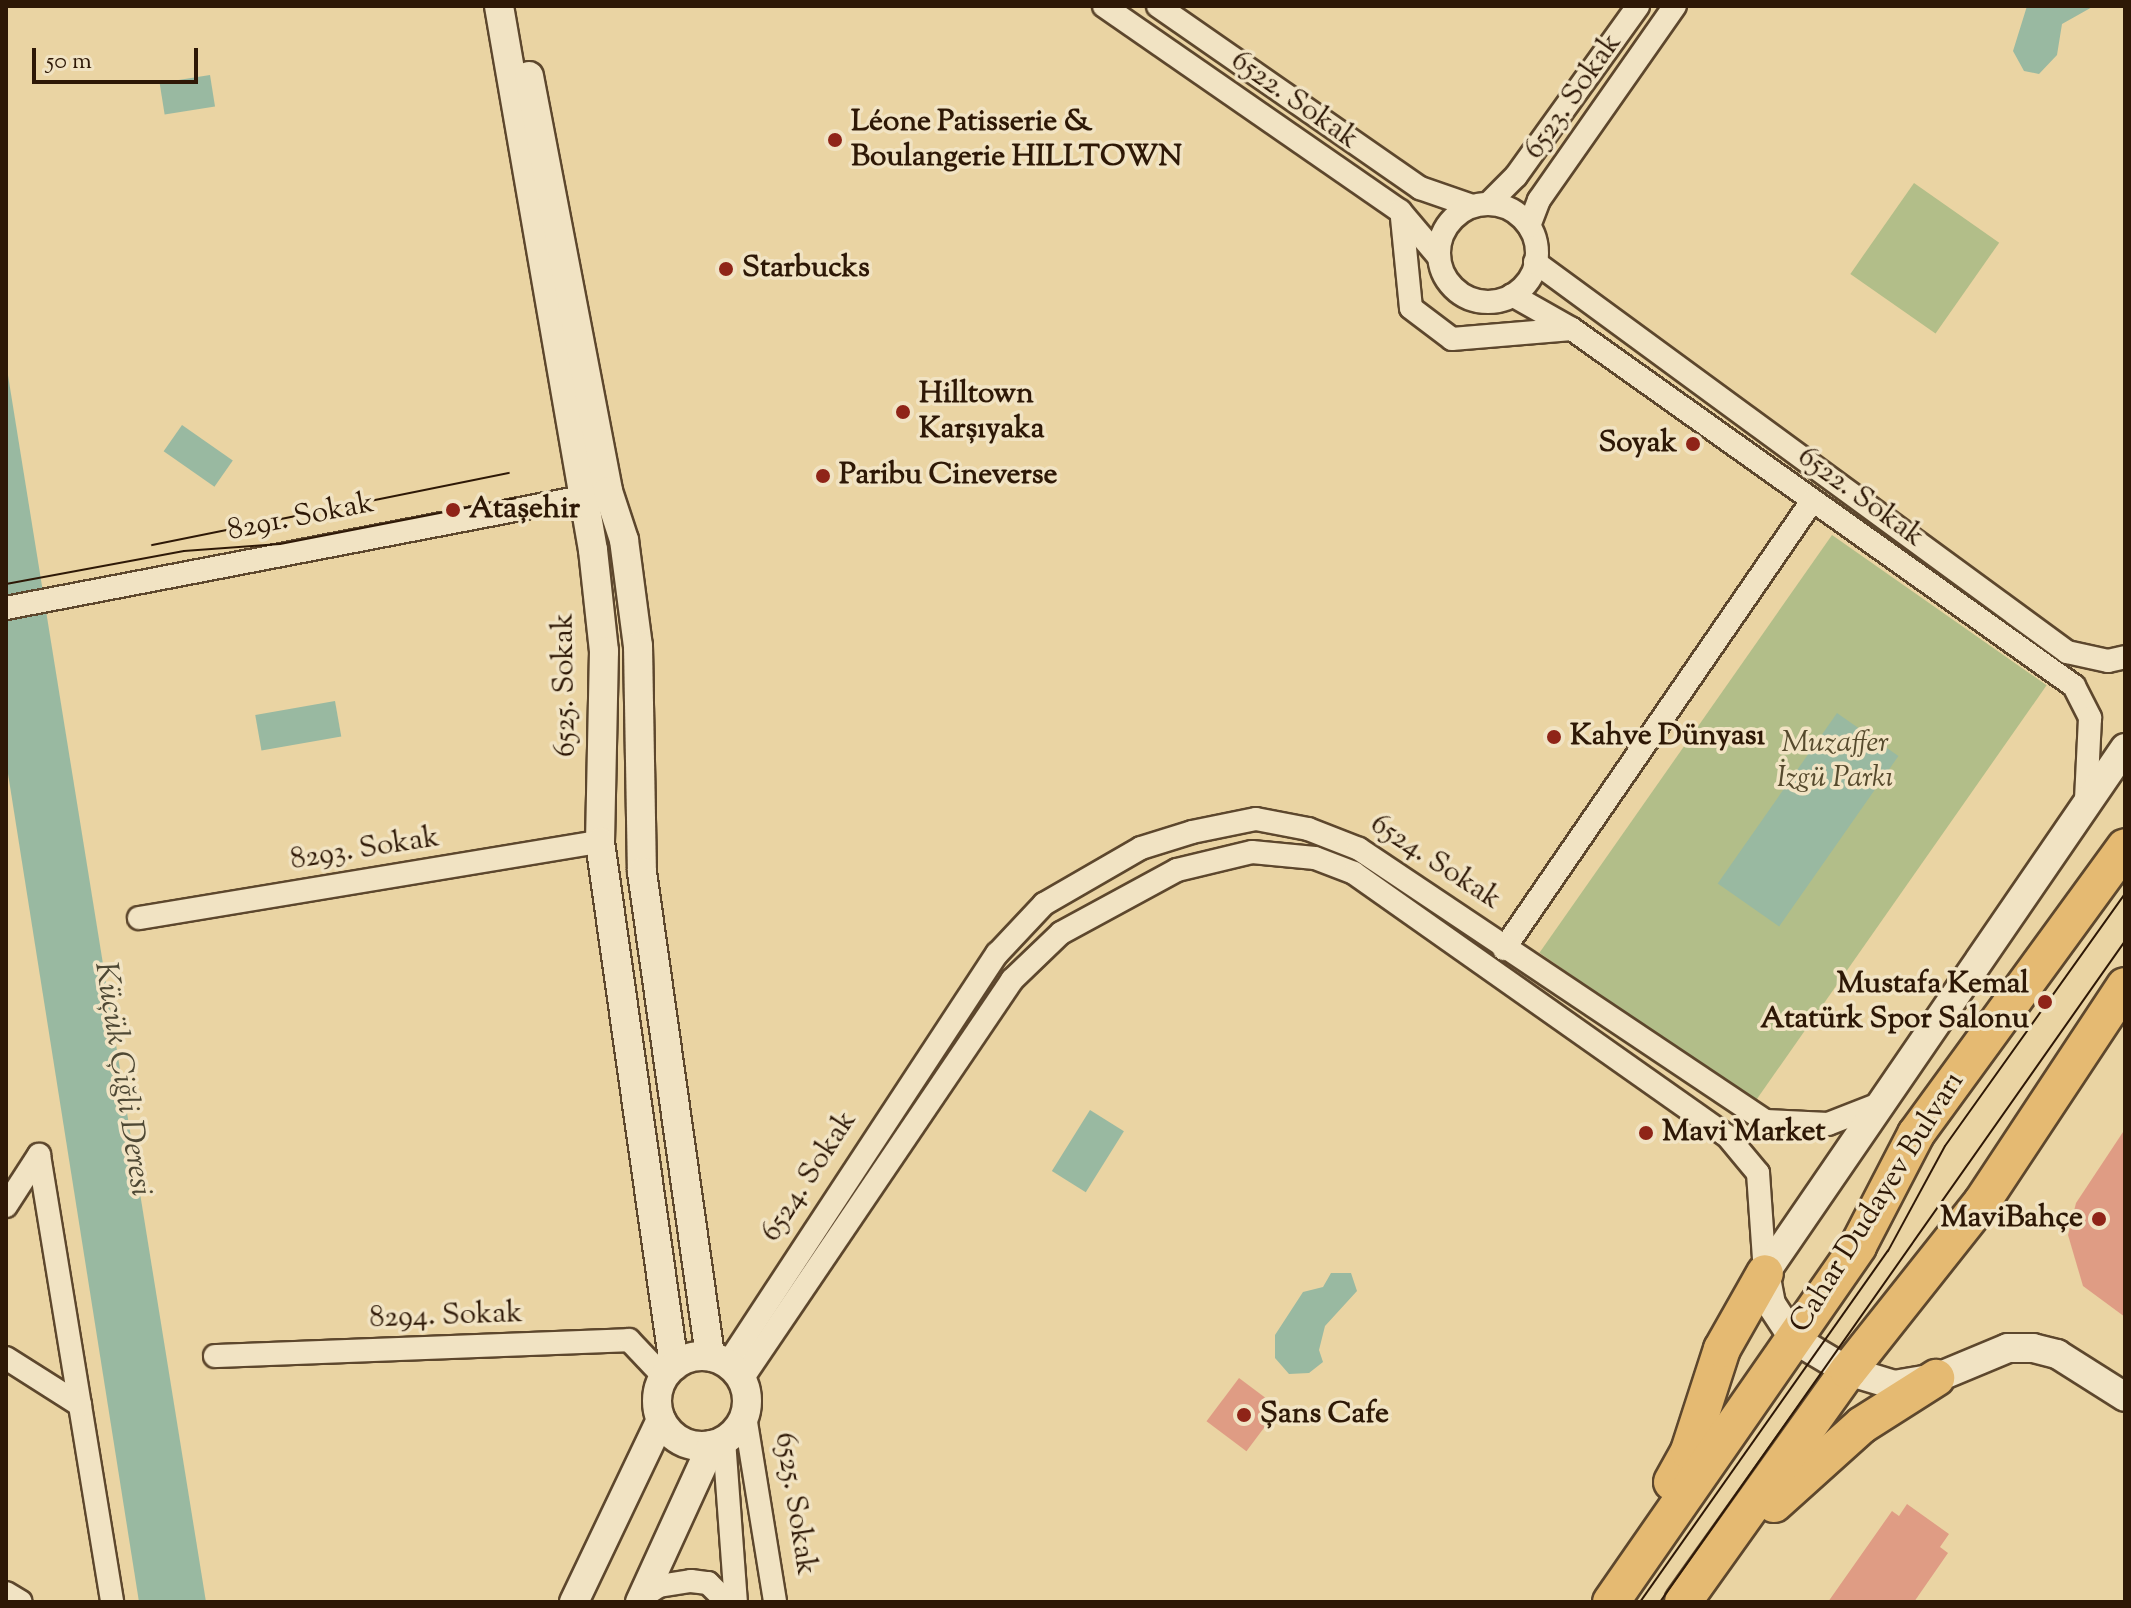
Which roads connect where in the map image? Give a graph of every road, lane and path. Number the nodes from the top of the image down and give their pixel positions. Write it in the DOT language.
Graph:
graph roads {
  1 [pos="499,6"];
  2 [pos="519,6"];
  3 [pos="1104,6"];
  4 [pos="1158,6"];
  5 [pos="1638,6"];
  6 [pos="1675,6"];
  7 [pos="1481,205"];
  8 [pos="1400,211"];
  9 [pos="1529,226"];
  10 [pos="1438,256"];
  11 [pos="1535,262"];
  12 [pos="1512,295"];
  13 [pos="1572,329"];
  14 [pos="595,494"];
  15 [pos="1812,501"];
  16 [pos="6,608"];
  17 [pos="2125,657"];
  18 [pos="2125,748"];
  19 [pos="2086,801"];
  20 [pos="600,842"];
  21 [pos="2125,847"];
  22 [pos="139,918"];
  23 [pos="1504,949"];
  24 [pos="2125,986"];
  25 [pos="1879,1104"];
  26 [pos="6,1206"];
  27 [pos="1765,1273"];
  28 [pos="1794,1339"];
  29 [pos="215,1356"];
  30 [pos="6,1358"];
  31 [pos="727,1366"];
  32 [pos="1848,1371"];
  33 [pos="669,1372"];
  34 [pos="1936,1378"];
  35 [pos="2125,1397"];
  36 [pos="80,1405"];
  37 [pos="745,1416"];
  38 [pos="661,1420"];
  39 [pos="718,1443"];
  40 [pos="6,1593"];
  41 [pos="1687,1597"];
  42 [pos="641,1600"];
  43 [pos="21,1602"];
  44 [pos="112,1602"];
  45 [pos="574,1602"];
  46 [pos="727,1602"];
  47 [pos="736,1602"];
  48 [pos="775,1602"];
  49 [pos="1609,1602"];
  1 -- 14 [label="street, 6525. Sokak"];
  2 -- 14 [label="street, 6525. Sokak"];
  3 -- 8 [label="street, 6522. Sokak"];
  4 -- 7 [label="street, 6522. Sokak"];
  5 -- 7 [label="street, 6523. Sokak"];
  6 -- 9 [label="street, 6523. Sokak"];
  7 -- 9 [label="street"];
  7 -- 10 [label="street"];
  8 -- 10 [label="street, 6522. Sokak"];
  8 -- 13 [label="street"];
  9 -- 11 [label="street"];
  10 -- 12 [label="street"];
  11 -- 12 [label="street"];
  11 -- 17 [label="street, 6522. Sokak"];
  12 -- 13 [label="street, 6522. Sokak"];
  13 -- 15 [label="street, 6522. Sokak"];
  14 -- 16 [label="street, 8291. Sokak"];
  14 -- 20 [label="street, 6525. Sokak"];
  14 -- 31 [label="street, 6525. Sokak"];
  15 -- 19 [label="street, 6522. Sokak"];
  15 -- 23 [label="street"];
  18 -- 19 [label="street"];
  19 -- 25 [label="street"];
  20 -- 22 [label="street, 8293. Sokak"];
  20 -- 33 [label="street, 6525. Sokak"];
  21 -- 28 [label="main road, Cahar Dudayev Bulvarı"];
  23 -- 25 [label="street, 6524. Sokak"];
  23 -- 31 [label="street, 6524. Sokak"];
  24 -- 32 [label="main road"];
  25 -- 27 [label="street"];
  26 -- 36 [label="street"];
  27 -- 28 [label="street"];
  27 -- 31 [label="street, 6524. Sokak"];
  27 -- 49 [label="main road"];
  28 -- 32 [label="street"];
  28 -- 49 [label="main road, Cahar Dudayev Bulvarı"];
  29 -- 33 [label="street, 8294. Sokak"];
  30 -- 36 [label="street"];
  31 -- 33 [label="street"];
  31 -- 37 [label="street"];
  32 -- 34 [label="street"];
  32 -- 41 [label="main road"];
  33 -- 38 [label="street"];
  34 -- 35 [label="street"];
  34 -- 41 [label="main road"];
  36 -- 44 [label="street"];
  37 -- 39 [label="street"];
  37 -- 48 [label="street, 6525. Sokak"];
  38 -- 39 [label="street"];
  38 -- 45 [label="street"];
  39 -- 42 [label="street"];
  39 -- 47 [label="street, 6525. Sokak"];
  40 -- 43 [label="street"];
  42 -- 46 [label="street"];
}
